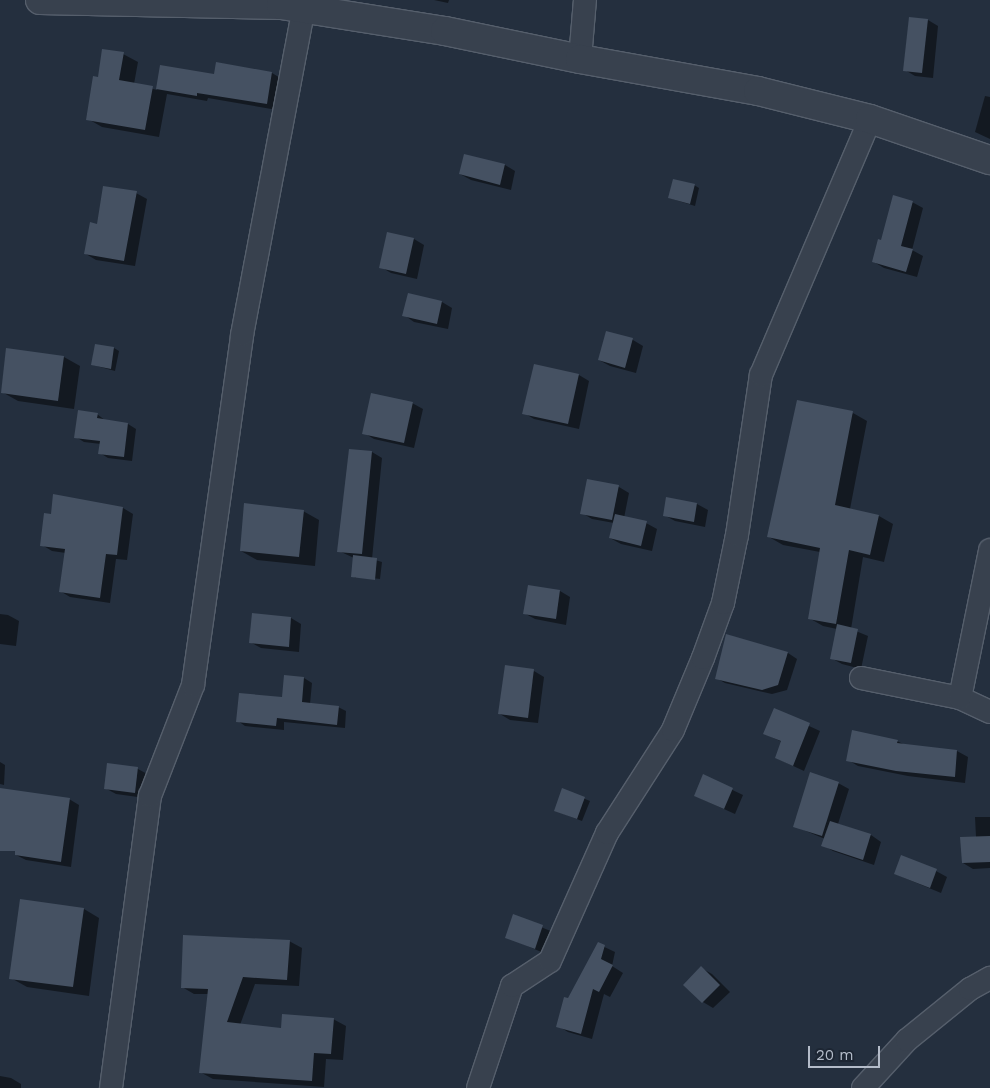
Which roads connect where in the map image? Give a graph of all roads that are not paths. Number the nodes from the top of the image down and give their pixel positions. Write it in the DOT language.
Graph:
graph roads {
  1 [pos="40,0"];
  2 [pos="585,0"];
  3 [pos="289,4"];
  4 [pos="580,59"];
  5 [pos="870,119"];
  6 [pos="990,160"];
  7 [pos="990,550"];
  8 [pos="861,678"];
  9 [pos="960,698"];
  10 [pos="990,712"];
  11 [pos="990,978"];
  12 [pos="111,1088"];
  13 [pos="478,1088"];
  14 [pos="863,1088"];
  1 -- 3 [label="street"];
  2 -- 4 [label="street"];
  3 -- 4 [label="street"];
  3 -- 12 [label="street"];
  4 -- 5 [label="street"];
  5 -- 6 [label="street"];
  5 -- 13 [label="street"];
  7 -- 9 [label="street"];
  8 -- 9 [label="street"];
  9 -- 10 [label="street"];
  11 -- 14 [label="street"];
}
